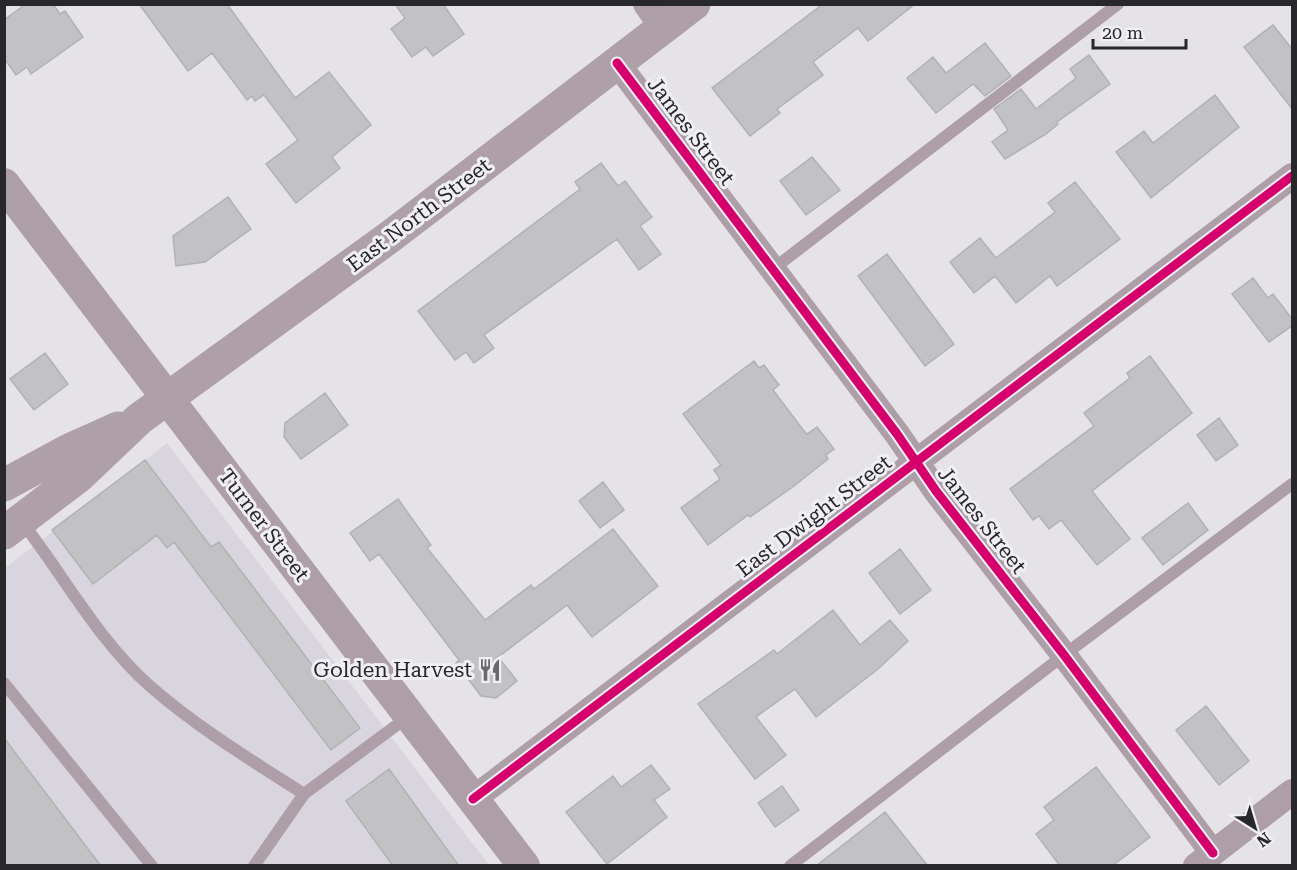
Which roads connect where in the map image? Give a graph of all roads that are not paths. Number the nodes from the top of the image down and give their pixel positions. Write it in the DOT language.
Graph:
graph roads {
  1 [pos="694,4"];
  2 [pos="1118,4"];
  3 [pos="655,16"];
  4 [pos="617,63"];
  5 [pos="1293,176"];
  6 [pos="4,184"];
  7 [pos="772,269"];
  8 [pos="168,400"];
  9 [pos="139,419"];
  10 [pos="915,462"];
  11 [pos="1293,484"];
  12 [pos="4,485"];
  13 [pos="13,527"];
  14 [pos="1064,655"];
  15 [pos="4,683"];
  16 [pos="409,716"];
  17 [pos="1293,792"];
  18 [pos="304,794"];
  19 [pos="473,799"];
  20 [pos="1204,859"];
  21 [pos="152,866"];
  22 [pos="254,866"];
  23 [pos="524,866"];
  24 [pos="790,866"];
  1 -- 3 [label="main road, East North Street"];
  2 -- 7 [label="lane"];
  3 -- 4 [label="main road, East North Street"];
  4 -- 7 [label="street, James Street"];
  4 -- 8 [label="main road, East North Street"];
  5 -- 10 [label="street, East Dwight Street"];
  6 -- 8 [label="street, Turner Street"];
  7 -- 10 [label="street, James Street"];
  8 -- 9 [label="main road, East North Street"];
  8 -- 16 [label="street, Turner Street"];
  9 -- 12 [label="main road, East North Street"];
  9 -- 13 [label="main road, East North Street"];
  10 -- 14 [label="street, James Street"];
  10 -- 19 [label="street, East Dwight Street"];
  11 -- 14 [label="lane"];
  13 -- 18 [label="lane"];
  14 -- 20 [label="street, James Street"];
  14 -- 24 [label="lane"];
  15 -- 21 [label="lane"];
  16 -- 18 [label="lane"];
  16 -- 19 [label="street, Turner Street"];
  17 -- 20 [label="street"];
  18 -- 22 [label="lane"];
  19 -- 23 [label="street, Turner Street"];
}
